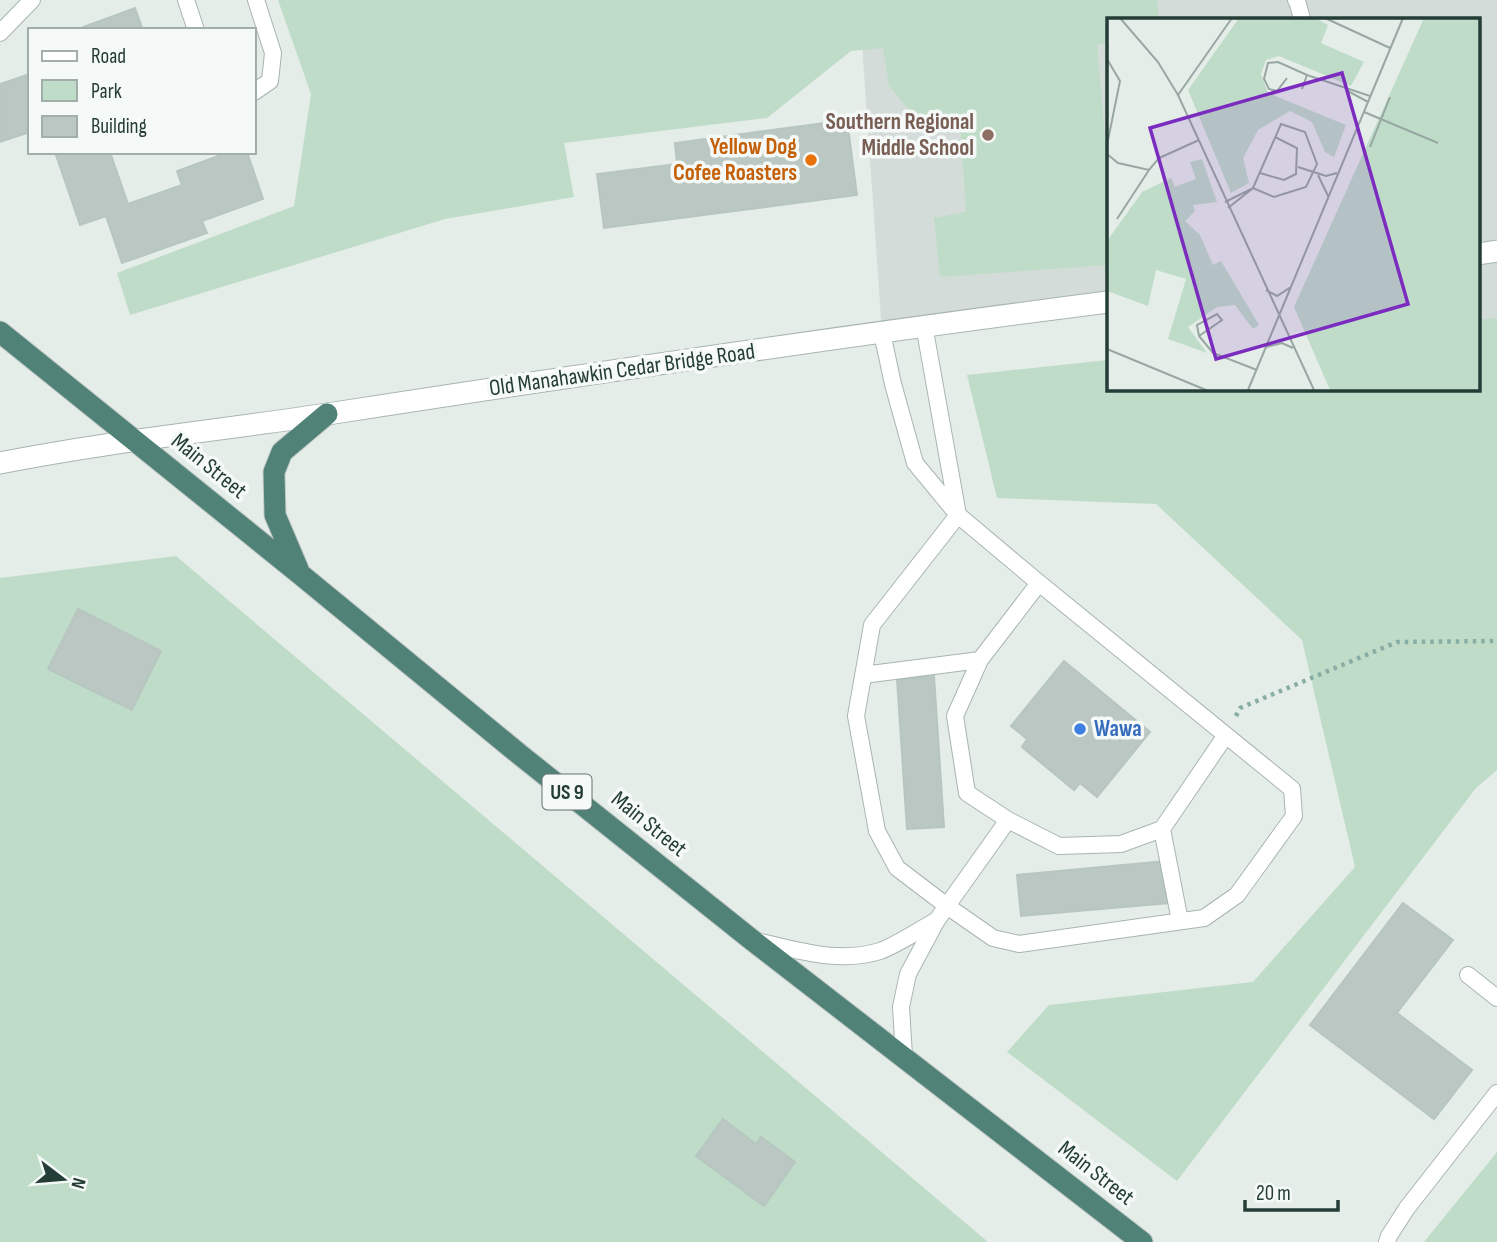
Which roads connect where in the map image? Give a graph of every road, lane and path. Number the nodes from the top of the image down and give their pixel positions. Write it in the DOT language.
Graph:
graph roads {
  1 [pos="32,0"];
  2 [pos="186,0"];
  3 [pos="256,0"];
  4 [pos="1296,0"];
  5 [pos="1302,18"];
  6 [pos="195,28"];
  7 [pos="0,33"];
  8 [pos="256,91"];
  9 [pos="1107,302"];
  10 [pos="924,325"];
  11 [pos="0,332"];
  12 [pos="882,332"];
  13 [pos="327,414"];
  14 [pos="136,441"];
  15 [pos="0,463"];
  16 [pos="958,514"];
  17 [pos="300,574"];
  18 [pos="1039,583"];
  19 [pos="1497,641"];
  20 [pos="980,660"];
  21 [pos="863,675"];
  22 [pos="1226,735"];
  23 [pos="1008,820"];
  24 [pos="1162,829"];
  25 [pos="947,906"];
  26 [pos="937,920"];
  27 [pos="1180,921"];
  28 [pos="752,940"];
  29 [pos="1468,975"];
  30 [pos="1497,998"];
  31 [pos="904,1056"];
  32 [pos="1497,1093"];
  33 [pos="1385,1240"];
  34 [pos="1142,1242"];
  1 -- 7 [label="lane"];
  2 -- 6 [label="lane"];
  3 -- 8 [label="lane"];
  4 -- 5 [label="lane"];
  9 -- 10 [label="street, Old Manahawkin Cedar Bridge Road"];
  10 -- 12 [label="street, Old Manahawkin Cedar Bridge Road"];
  10 -- 16 [label="lane"];
  11 -- 14 [label="highway, Main Street / US 9"];
  12 -- 13 [label="street, Old Manahawkin Cedar Bridge Road"];
  12 -- 16 [label="lane"];
  13 -- 14 [label="street, Old Manahawkin Cedar Bridge Road"];
  13 -- 17 [label="highway"];
  14 -- 15 [label="street, Old Manahawkin Cedar Bridge Road"];
  14 -- 17 [label="highway, Main Street / US 9"];
  16 -- 18 [label="lane"];
  16 -- 21 [label="lane"];
  17 -- 28 [label="highway, Main Street / US 9"];
  18 -- 20 [label="lane"];
  18 -- 22 [label="lane"];
  19 -- 22 [label="path"];
  20 -- 21 [label="lane"];
  20 -- 23 [label="lane"];
  21 -- 25 [label="lane"];
  22 -- 24 [label="lane"];
  22 -- 27 [label="lane"];
  23 -- 24 [label="lane"];
  23 -- 25 [label="lane"];
  24 -- 27 [label="lane"];
  25 -- 26 [label="lane"];
  25 -- 27 [label="lane"];
  26 -- 28 [label="lane"];
  26 -- 31 [label="lane"];
  28 -- 31 [label="highway, Main Street / US 9"];
  29 -- 30 [label="lane"];
  31 -- 34 [label="highway, Main Street / US 9"];
  32 -- 33 [label="lane"];
}
